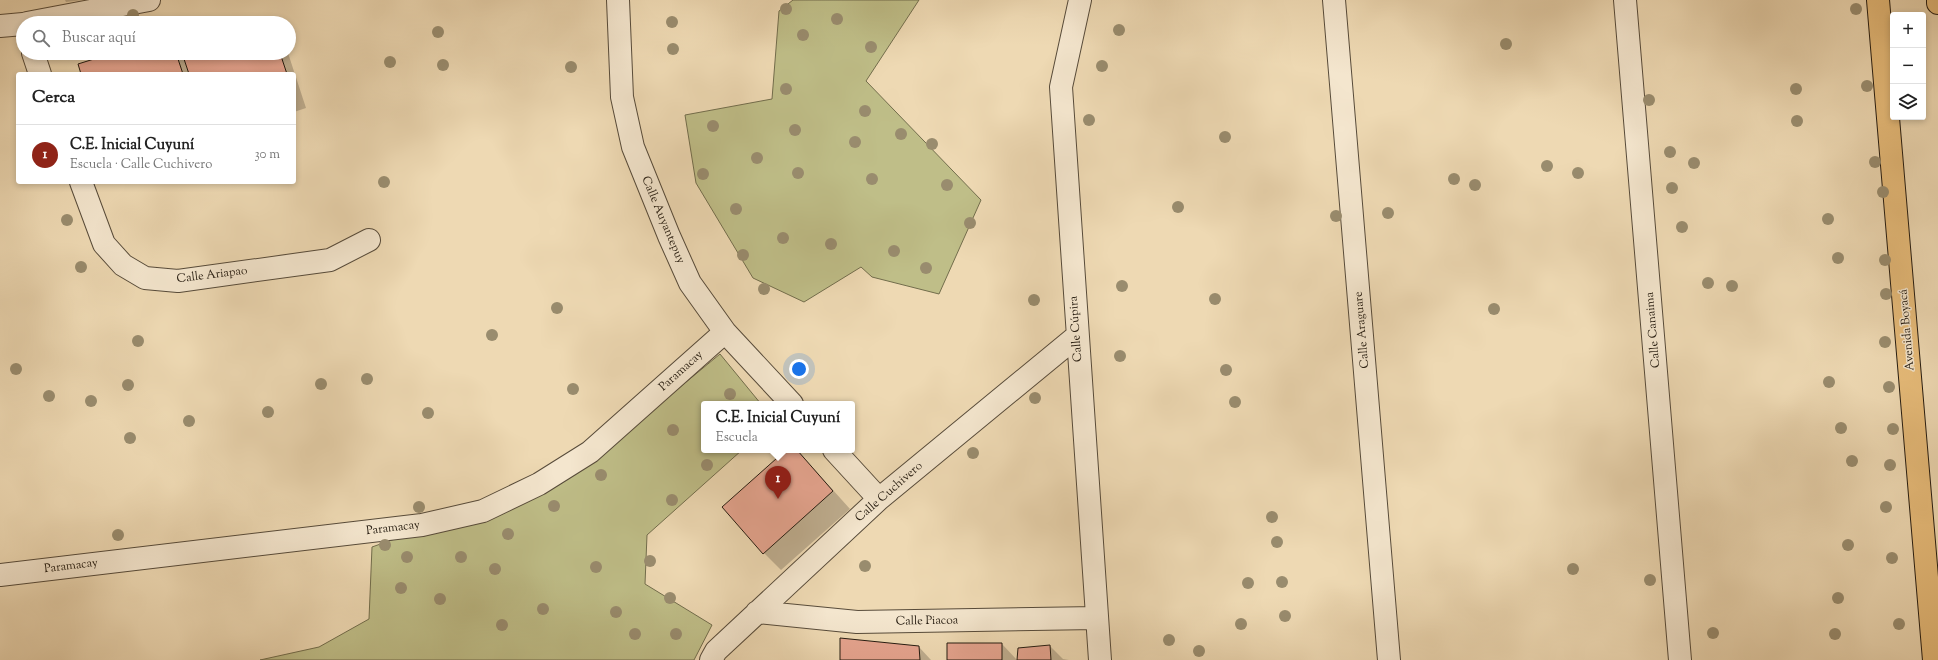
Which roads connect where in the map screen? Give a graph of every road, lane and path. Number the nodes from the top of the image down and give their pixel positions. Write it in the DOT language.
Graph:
graph roads {
  1 [pos="150,0"];
  2 [pos="618,0"];
  3 [pos="1080,0"];
  4 [pos="1334,0"];
  5 [pos="1625,0"];
  6 [pos="1938,0"];
  7 [pos="1938,3"];
  8 [pos="1878,4"];
  9 [pos="64,16"];
  10 [pos="16,25"];
  11 [pos="0,26"];
  12 [pos="35,60"];
  13 [pos="39,72"];
  14 [pos="82,184"];
  15 [pos="369,240"];
  16 [pos="725,332"];
  17 [pos="1077,336"];
  18 [pos="789,401"];
  19 [pos="837,453"];
  20 [pos="879,499"];
  21 [pos="0,575"];
  22 [pos="757,612"];
  23 [pos="1096,618"];
  24 [pos="711,660"];
  25 [pos="1100,660"];
  26 [pos="1389,660"];
  27 [pos="1680,660"];
  28 [pos="1934,660"];
  1 -- 9 [label="street"];
  2 -- 16 [label="street, Calle Auyantepuy"];
  3 -- 17 [label="street, Calle Cúpira"];
  4 -- 26 [label="street, Calle Araguare"];
  5 -- 27 [label="street, Calle Canaima"];
  6 -- 7 [label="highway"];
  8 -- 28 [label="highway, Avenida Boyacá"];
  10 -- 11 [label="street"];
  12 -- 13 [label="street"];
  14 -- 15 [label="street, Calle Ariapao"];
  16 -- 18 [label="street, Calle Auyantepuy"];
  16 -- 21 [label="street, Paramacay"];
  17 -- 20 [label="street, Calle Cuchivero"];
  17 -- 23 [label="street, Calle Cúpira"];
  19 -- 20 [label="street"];
  20 -- 22 [label="street, Calle Cuchivero"];
  22 -- 23 [label="street, Calle Piacoa"];
  22 -- 24 [label="street, Calle Cuchivero"];
  23 -- 25 [label="street, Calle Cúpira"];
}
